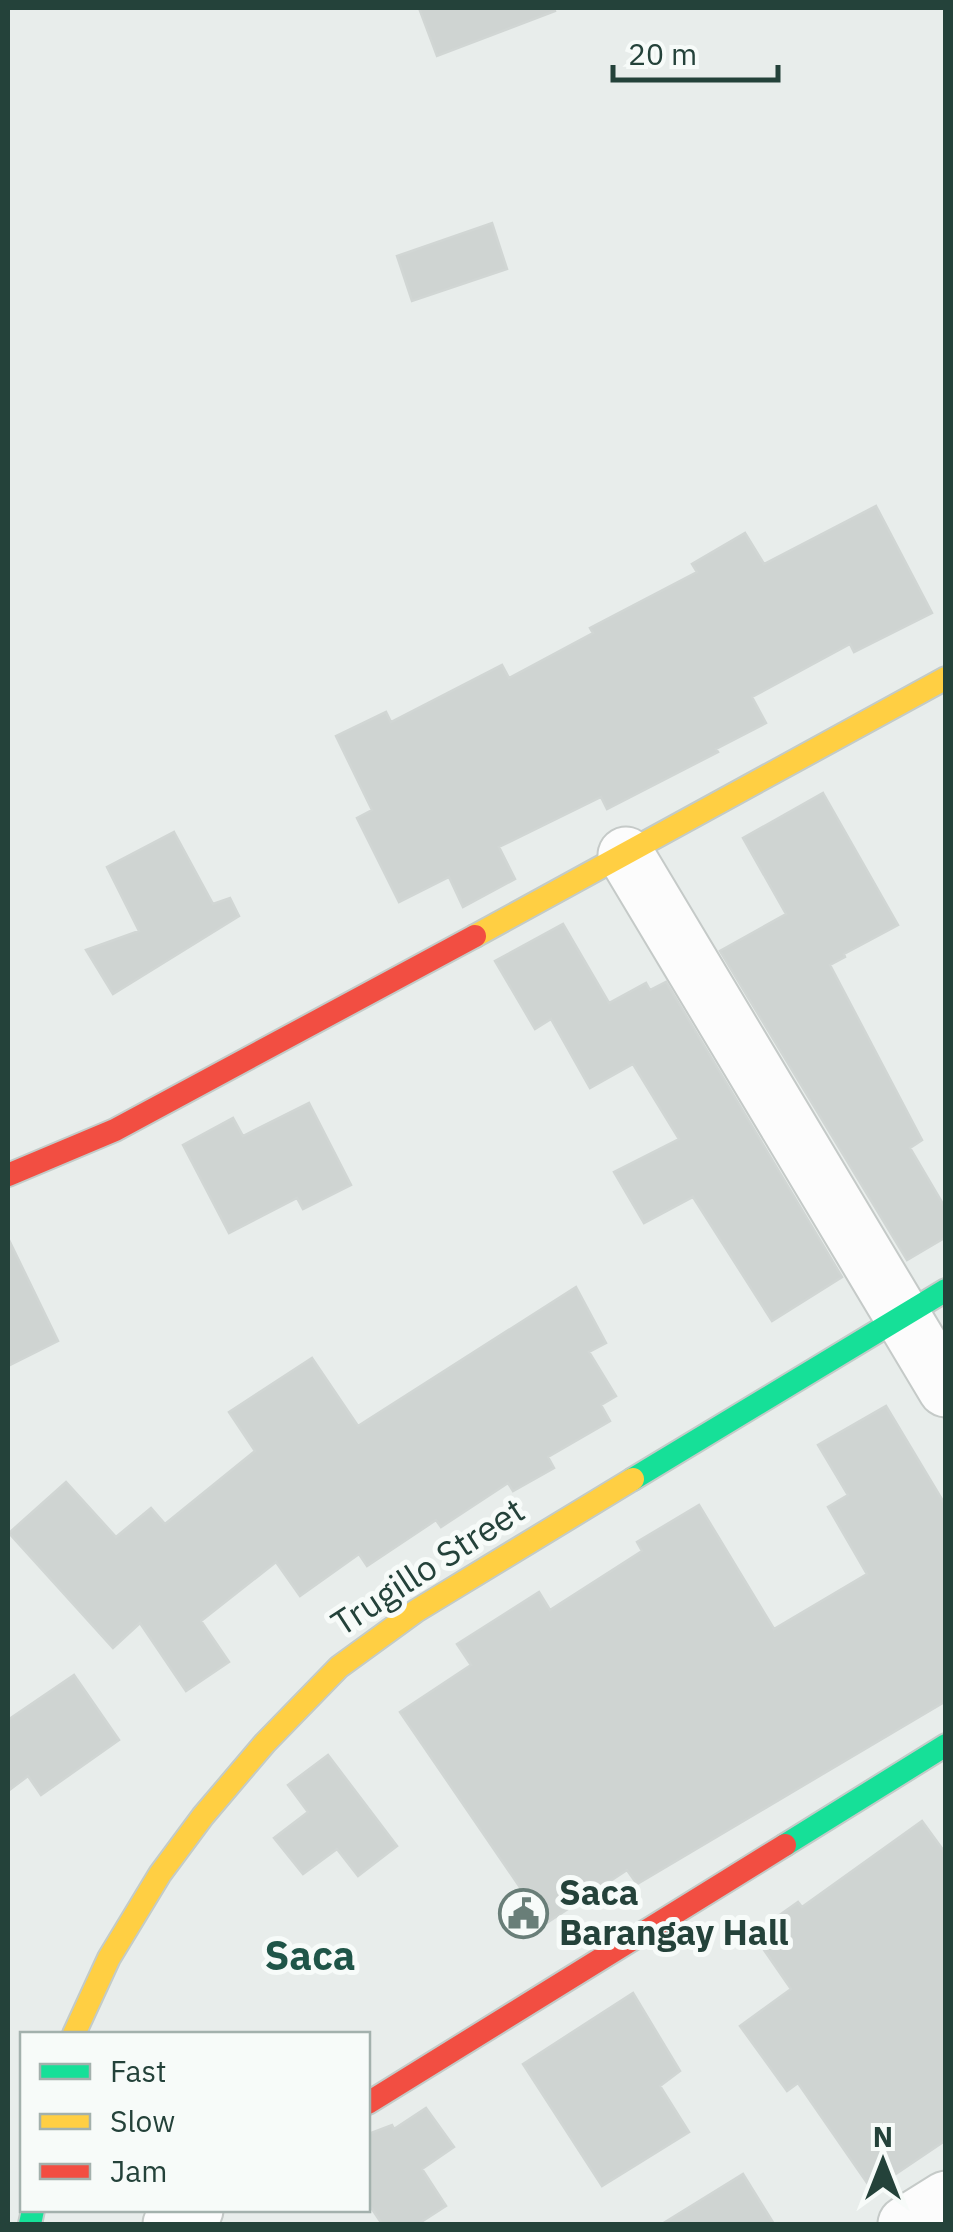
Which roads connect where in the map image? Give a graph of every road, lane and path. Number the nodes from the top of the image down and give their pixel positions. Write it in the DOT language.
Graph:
graph roads {
  1 [pos="946,678"];
  2 [pos="626,855"];
  3 [pos="8,1176"];
  4 [pos="924,1303"];
  5 [pos="946,1390"];
  6 [pos="946,1745"];
  7 [pos="75,2032"];
  8 [pos="370,2102"];
  9 [pos="946,2199"];
  10 [pos="906,2224"];
  1 -- 2 [label="street"];
  2 -- 3 [label="street"];
  2 -- 4 [label="street"];
  4 -- 5 [label="street"];
  4 -- 7 [label="street, Trugillo Street"];
  6 -- 8 [label="street"];
  9 -- 10 [label="street"];
}
